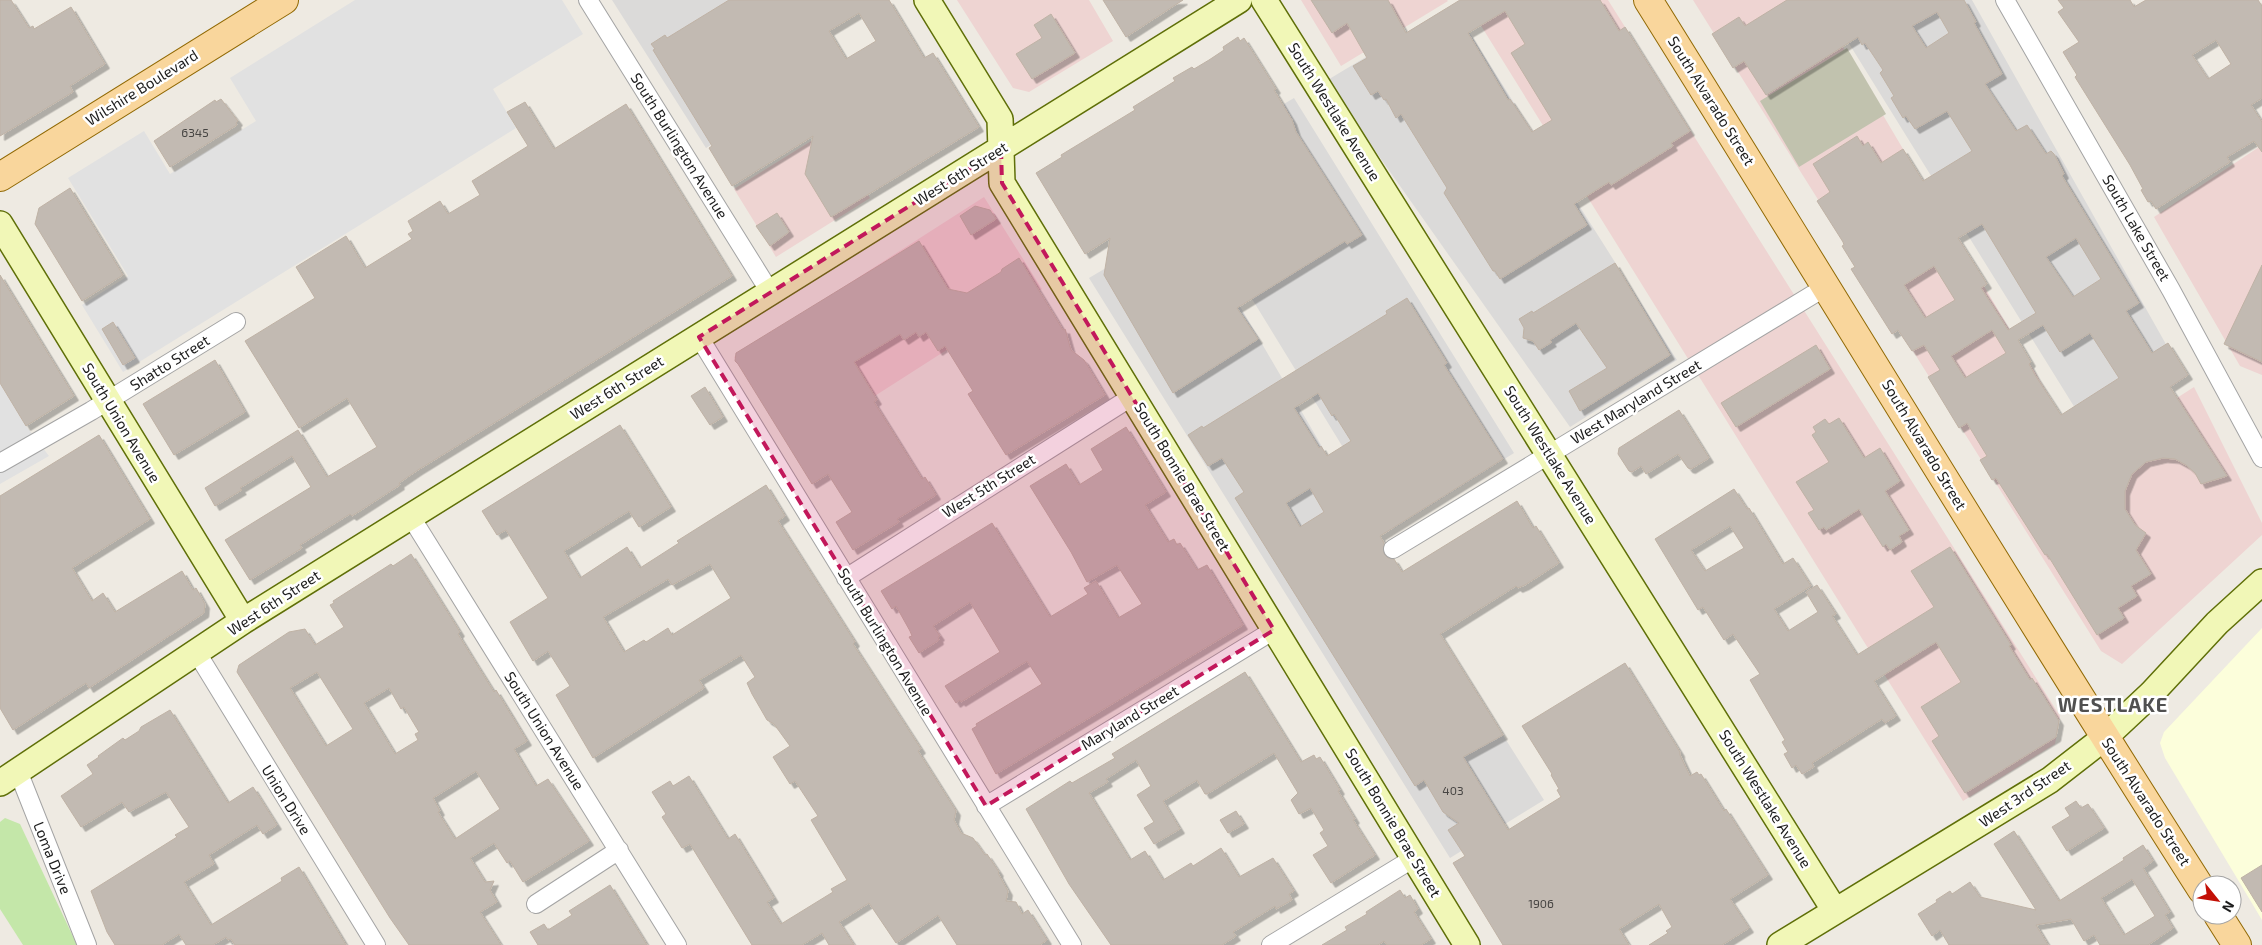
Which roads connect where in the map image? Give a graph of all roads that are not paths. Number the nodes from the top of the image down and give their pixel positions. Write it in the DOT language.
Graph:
graph roads {
  1 [pos="284,0"];
  2 [pos="588,0"];
  3 [pos="927,0"];
  4 [pos="1239,0"];
  5 [pos="1264,0"];
  6 [pos="1648,0"];
  7 [pos="2005,0"];
  8 [pos="1001,149"];
  9 [pos="0,177"];
  10 [pos="0,224"];
  11 [pos="1827,286"];
  12 [pos="770,292"];
  13 [pos="236,322"];
  14 [pos="699,337"];
  15 [pos="1133,396"];
  16 [pos="107,401"];
  17 [pos="2260,446"];
  18 [pos="1550,454"];
  19 [pos="0,463"];
  20 [pos="411,516"];
  21 [pos="1393,549"];
  22 [pos="846,578"];
  23 [pos="2262,582"];
  24 [pos="243,622"];
  25 [pos="1274,630"];
  26 [pos="197,653"];
  27 [pos="2104,738"];
  28 [pos="9,777"];
  29 [pos="986,806"];
  30 [pos="619,850"];
  31 [pos="1414,858"];
  32 [pos="2192,875"];
  33 [pos="536,904"];
  34 [pos="1835,911"];
  35 [pos="2224,925"];
  36 [pos="87,945"];
  37 [pos="376,945"];
  38 [pos="677,945"];
  39 [pos="1072,945"];
  40 [pos="1271,945"];
  41 [pos="1467,945"];
  42 [pos="1780,945"];
  43 [pos="2237,945"];
  1 -- 9 [label="main road, Wilshire Boulevard"];
  2 -- 12 [label="street, South Burlington Avenue"];
  3 -- 8 [label="street, South Bonnie Brae Street"];
  4 -- 8 [label="street, West 6th Street"];
  5 -- 18 [label="street, South Westlake Avenue"];
  6 -- 11 [label="main road, South Alvarado Street"];
  7 -- 17 [label="street, South Lake Street"];
  8 -- 12 [label="street, West 6th Street"];
  8 -- 15 [label="street, South Bonnie Brae Street"];
  10 -- 16 [label="street, South Union Avenue"];
  11 -- 18 [label="street, West Maryland Street"];
  11 -- 27 [label="main road, South Alvarado Street"];
  12 -- 14 [label="street, West 6th Street"];
  13 -- 16 [label="street, Shatto Street"];
  14 -- 20 [label="street, West 6th Street"];
  14 -- 22 [label="street, South Burlington Avenue"];
  15 -- 22 [label="street, West 5th Street"];
  15 -- 25 [label="street, South Bonnie Brae Street"];
  16 -- 19 [label="street, Shatto Street"];
  16 -- 24 [label="street, South Union Avenue"];
  18 -- 21 [label="street, West Maryland Street"];
  18 -- 34 [label="street, South Westlake Avenue"];
  20 -- 24 [label="street, West 6th Street"];
  20 -- 30 [label="street, South Union Avenue"];
  22 -- 29 [label="street, South Burlington Avenue"];
  23 -- 27 [label="street, West 3rd Street"];
  24 -- 26 [label="street, West 6th Street"];
  25 -- 29 [label="street, Maryland Street"];
  25 -- 31 [label="street, South Bonnie Brae Street"];
  26 -- 28 [label="street, West 6th Street"];
  26 -- 37 [label="street, Union Drive"];
  27 -- 32 [label="main road, South Alvarado Street"];
  27 -- 34 [label="street, West 3rd Street"];
  28 -- 36 [label="street, Loma Drive"];
  29 -- 39 [label="street, South Burlington Avenue"];
  30 -- 33 [label="street"];
  30 -- 38 [label="street, South Union Avenue"];
  31 -- 40 [label="street"];
  31 -- 41 [label="street, South Bonnie Brae Street"];
  34 -- 42 [label="street, West 3rd Street"];
  35 -- 43 [label="main road"];
}
